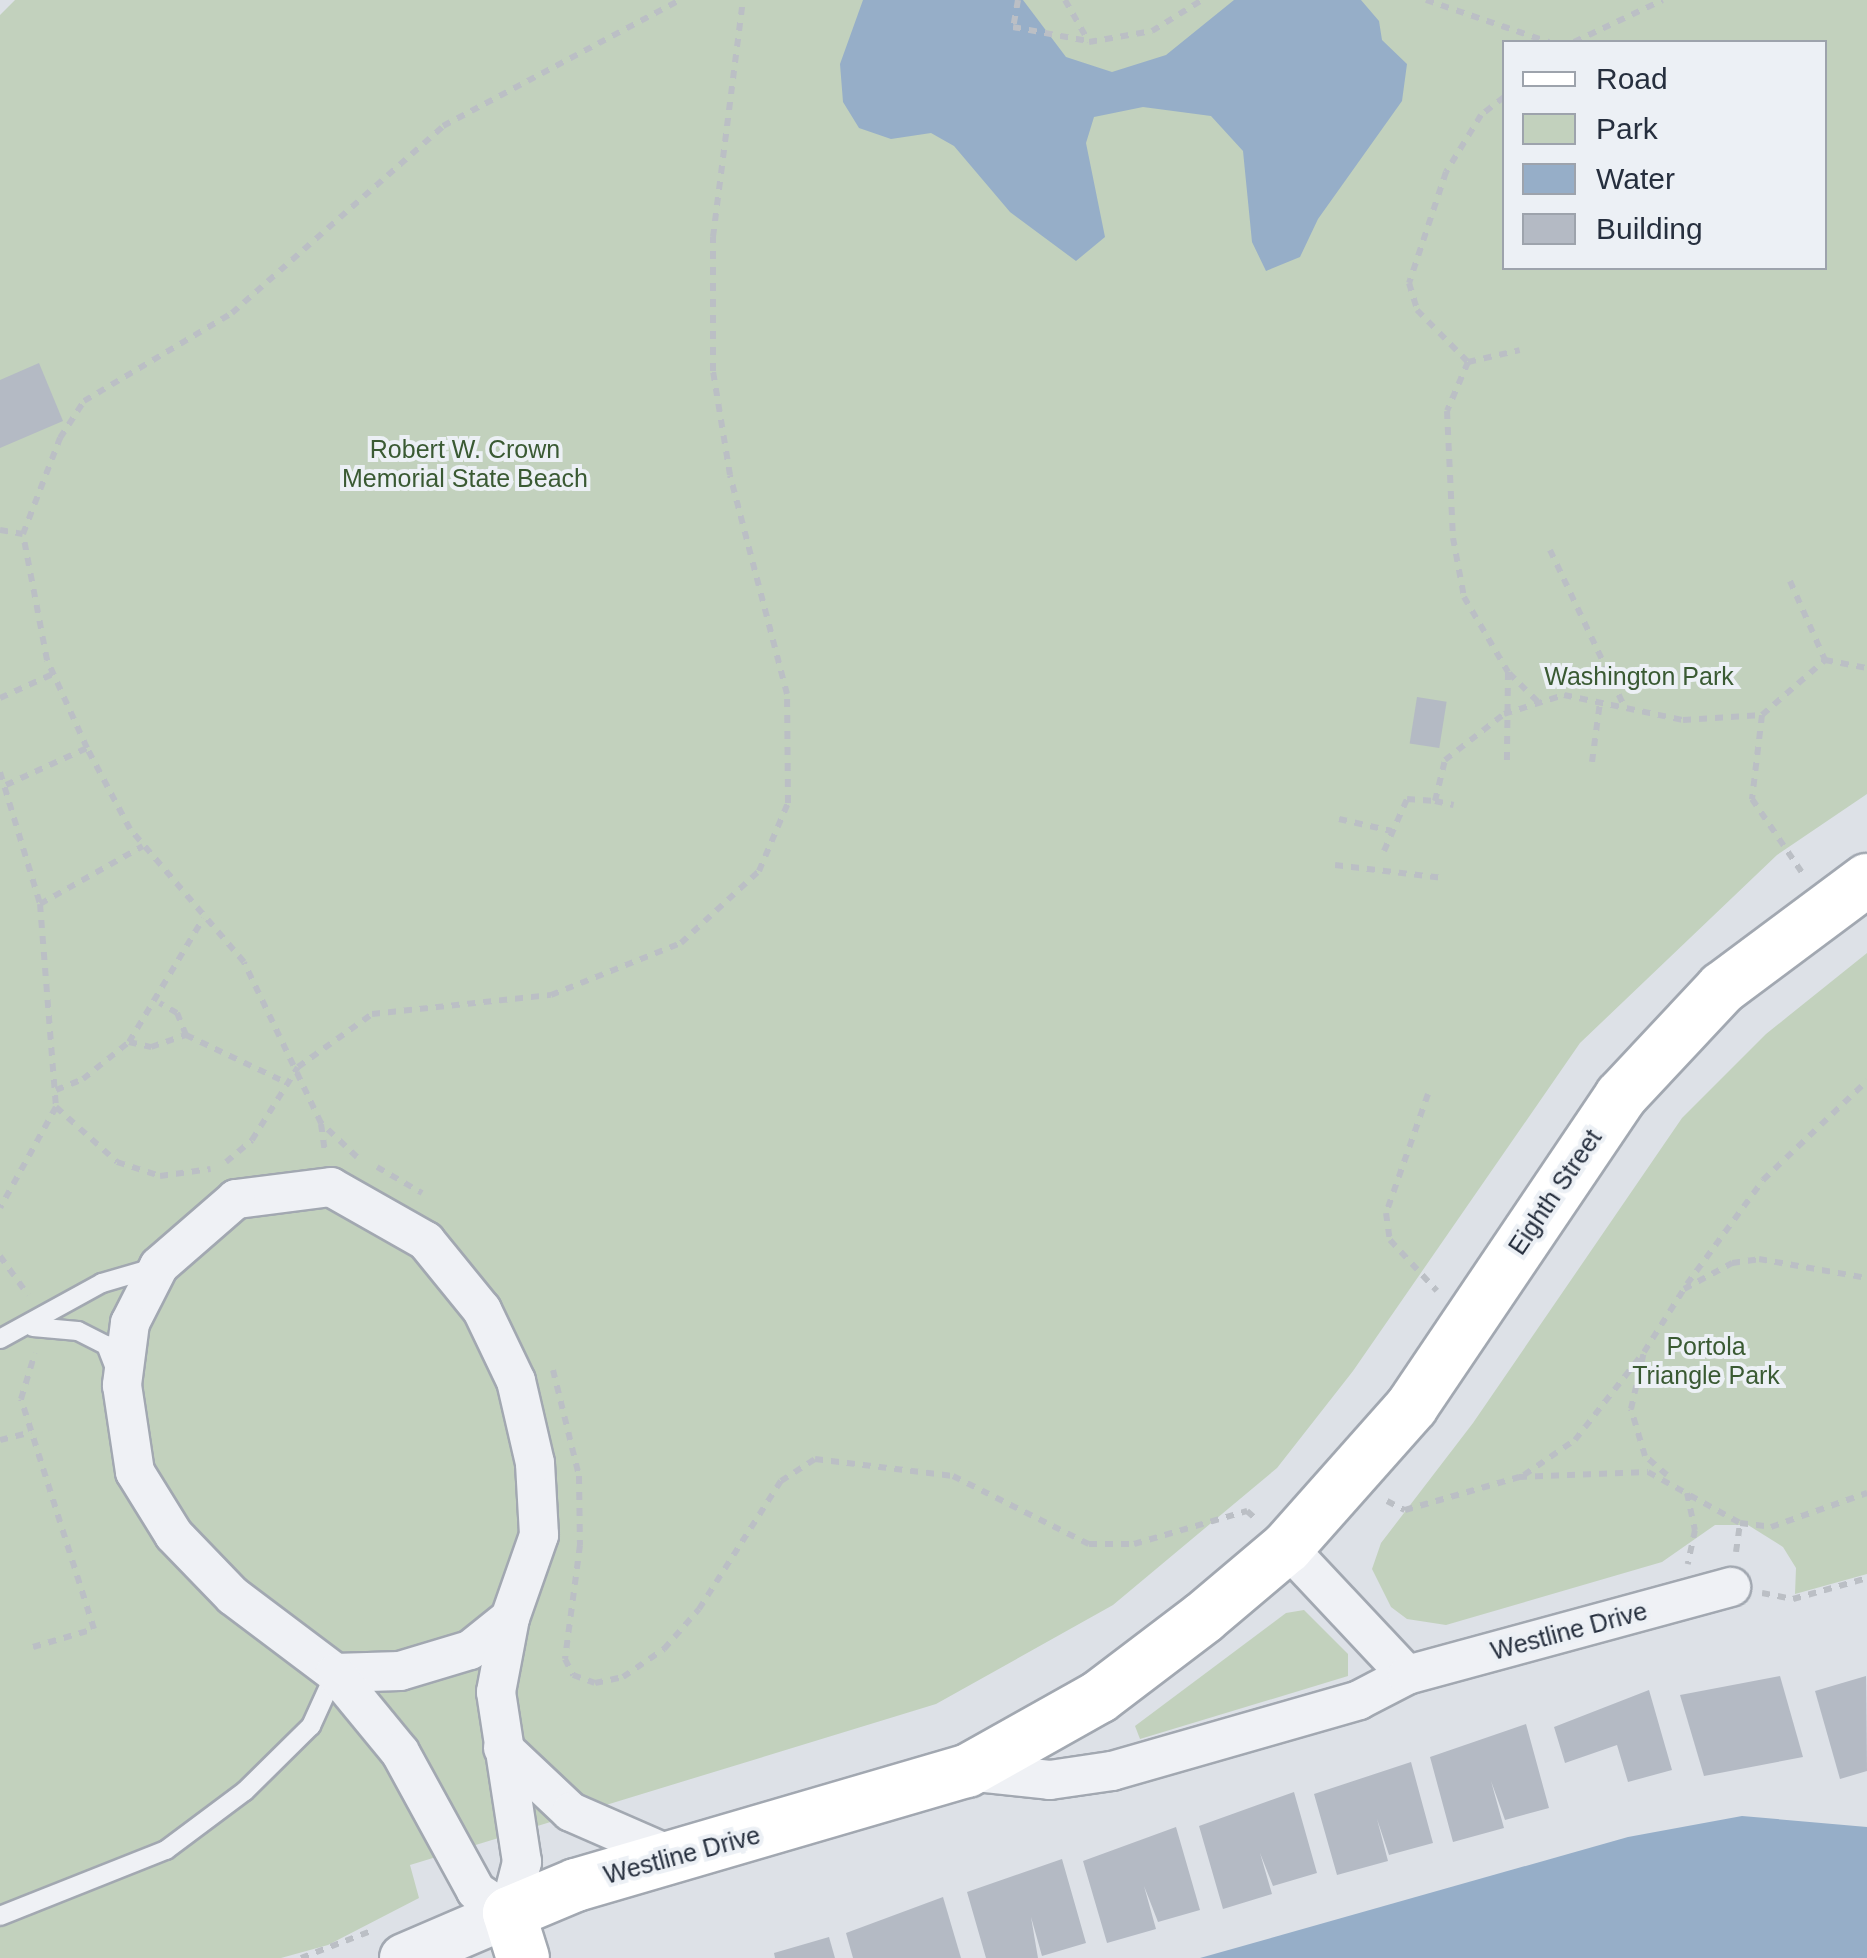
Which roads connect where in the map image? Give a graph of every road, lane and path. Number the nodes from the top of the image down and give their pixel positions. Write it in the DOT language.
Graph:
graph roads {
  1 [pos="680,0"];
  2 [pos="743,0"];
  3 [pos="1018,0"];
  4 [pos="1064,0"];
  5 [pos="1202,0"];
  6 [pos="1426,0"];
  7 [pos="1663,0"];
  8 [pos="1543,40"];
  9 [pos="1578,40"];
  10 [pos="1089,42"];
  11 [pos="1502,98"];
  12 [pos="1520,350"];
  13 [pos="1468,362"];
  14 [pos="0,530"];
  15 [pos="24,534"];
  16 [pos="1550,550"];
  17 [pos="1790,581"];
  18 [pos="1826,660"];
  19 [pos="1867,668"];
  20 [pos="1508,672"];
  21 [pos="53,674"];
  22 [pos="0,698"];
  23 [pos="1600,702"];
  24 [pos="1540,704"];
  25 [pos="1624,707"];
  26 [pos="1504,714"];
  27 [pos="1762,715"];
  28 [pos="86,748"];
  29 [pos="1507,760"];
  30 [pos="1592,762"];
  31 [pos="0,772"];
  32 [pos="6,785"];
  33 [pos="1435,801"];
  34 [pos="1454,806"];
  35 [pos="1339,819"];
  36 [pos="1392,831"];
  37 [pos="143,846"];
  38 [pos="1384,851"];
  39 [pos="1334,865"];
  40 [pos="1443,878"];
  41 [pos="1867,880"];
  42 [pos="40,904"];
  43 [pos="1822,906"];
  44 [pos="203,918"];
  45 [pos="160,1003"];
  46 [pos="186,1036"];
  47 [pos="130,1042"];
  48 [pos="298,1067"];
  49 [pos="1867,1081"];
  50 [pos="289,1084"];
  51 [pos="55,1090"];
  52 [pos="1428,1094"];
  53 [pos="56,1108"];
  54 [pos="427,1197"];
  55 [pos="0,1208"];
  56 [pos="0,1256"];
  57 [pos="159,1266"];
  58 [pos="1867,1278"];
  59 [pos="1684,1289"];
  60 [pos="32,1305"];
  61 [pos="1470,1317"];
  62 [pos="33,1327"];
  63 [pos="0,1339"];
  64 [pos="35,1351"];
  65 [pos="1644,1352"];
  66 [pos="551,1365"];
  67 [pos="122,1385"];
  68 [pos="32,1432"];
  69 [pos="0,1440"];
  70 [pos="1519,1478"];
  71 [pos="1671,1479"];
  72 [pos="1351,1480"];
  73 [pos="1686,1492"];
  74 [pos="1867,1493"];
  75 [pos="1287,1546"];
  76 [pos="1867,1578"];
  77 [pos="1731,1587"];
  78 [pos="1678,1602"];
  79 [pos="510,1618"];
  80 [pos="33,1648"];
  81 [pos="335,1673"];
  82 [pos="1408,1675"];
  83 [pos="503,1748"];
  84 [pos="967,1772"];
  85 [pos="674,1857"];
  86 [pos="0,1916"];
  87 [pos="516,1936"];
  88 [pos="404,1958"];
  1 -- 15 [label="path"];
  2 -- 48 [label="path"];
  3 -- 10 [label="path"];
  4 -- 10 [label="path"];
  5 -- 10 [label="path"];
  6 -- 8 [label="path"];
  7 -- 9 [label="path"];
  11 -- 13 [label="path"];
  12 -- 13 [label="path"];
  13 -- 20 [label="path"];
  14 -- 15 [label="path"];
  15 -- 21 [label="path"];
  16 -- 25 [label="path"];
  17 -- 18 [label="path"];
  18 -- 19 [label="path"];
  18 -- 27 [label="path"];
  20 -- 24 [label="path"];
  20 -- 26 [label="path"];
  21 -- 22 [label="path"];
  21 -- 28 [label="path"];
  23 -- 24 [label="path"];
  23 -- 25 [label="path"];
  23 -- 30 [label="path"];
  24 -- 26 [label="path"];
  25 -- 27 [label="path"];
  26 -- 29 [label="path"];
  26 -- 33 [label="path"];
  27 -- 43 [label="path"];
  28 -- 32 [label="path"];
  28 -- 37 [label="path"];
  31 -- 32 [label="path"];
  32 -- 42 [label="path"];
  33 -- 34 [label="path"];
  33 -- 36 [label="path"];
  35 -- 36 [label="path"];
  36 -- 38 [label="path"];
  37 -- 42 [label="path"];
  37 -- 44 [label="path"];
  39 -- 40 [label="path"];
  41 -- 43 [label="main road, Eighth Street"];
  42 -- 51 [label="path"];
  43 -- 61 [label="main road, Eighth Street"];
  44 -- 45 [label="path"];
  44 -- 48 [label="path"];
  45 -- 46 [label="path"];
  45 -- 47 [label="path"];
  46 -- 47 [label="path"];
  46 -- 50 [label="path"];
  47 -- 51 [label="path"];
  48 -- 50 [label="path"];
  48 -- 54 [label="path"];
  49 -- 59 [label="path"];
  50 -- 53 [label="path"];
  51 -- 53 [label="path"];
  52 -- 61 [label="path"];
  53 -- 55 [label="path"];
  56 -- 60 [label="path"];
  57 -- 62 [label="lane"];
  57 -- 67 [label="street"];
  57 -- 79 [label="street"];
  58 -- 59 [label="path"];
  59 -- 65 [label="path"];
  61 -- 72 [label="main road, Eighth Street"];
  62 -- 63 [label="lane"];
  62 -- 67 [label="lane"];
  64 -- 68 [label="path"];
  65 -- 70 [label="path"];
  65 -- 71 [label="path"];
  66 -- 75 [label="path"];
  67 -- 81 [label="street"];
  68 -- 69 [label="path"];
  68 -- 80 [label="path"];
  70 -- 71 [label="path"];
  70 -- 72 [label="path"];
  71 -- 73 [label="path"];
  72 -- 75 [label="main road, Eighth Street"];
  73 -- 74 [label="path"];
  73 -- 78 [label="path"];
  75 -- 82 [label="street"];
  75 -- 84 [label="main road, Westline Drive"];
  76 -- 77 [label="path"];
  77 -- 78 [label="street, Westline Drive"];
  78 -- 82 [label="street, Westline Drive"];
  79 -- 81 [label="street"];
  79 -- 83 [label="street"];
  81 -- 86 [label="lane"];
  81 -- 87 [label="street"];
  82 -- 84 [label="street, Westline Drive"];
  83 -- 85 [label="street"];
  83 -- 87 [label="street"];
  84 -- 85 [label="main road, Westline Drive"];
  85 -- 87 [label="main road, Westline Drive"];
  87 -- 88 [label="street, Westline Drive"];
}
